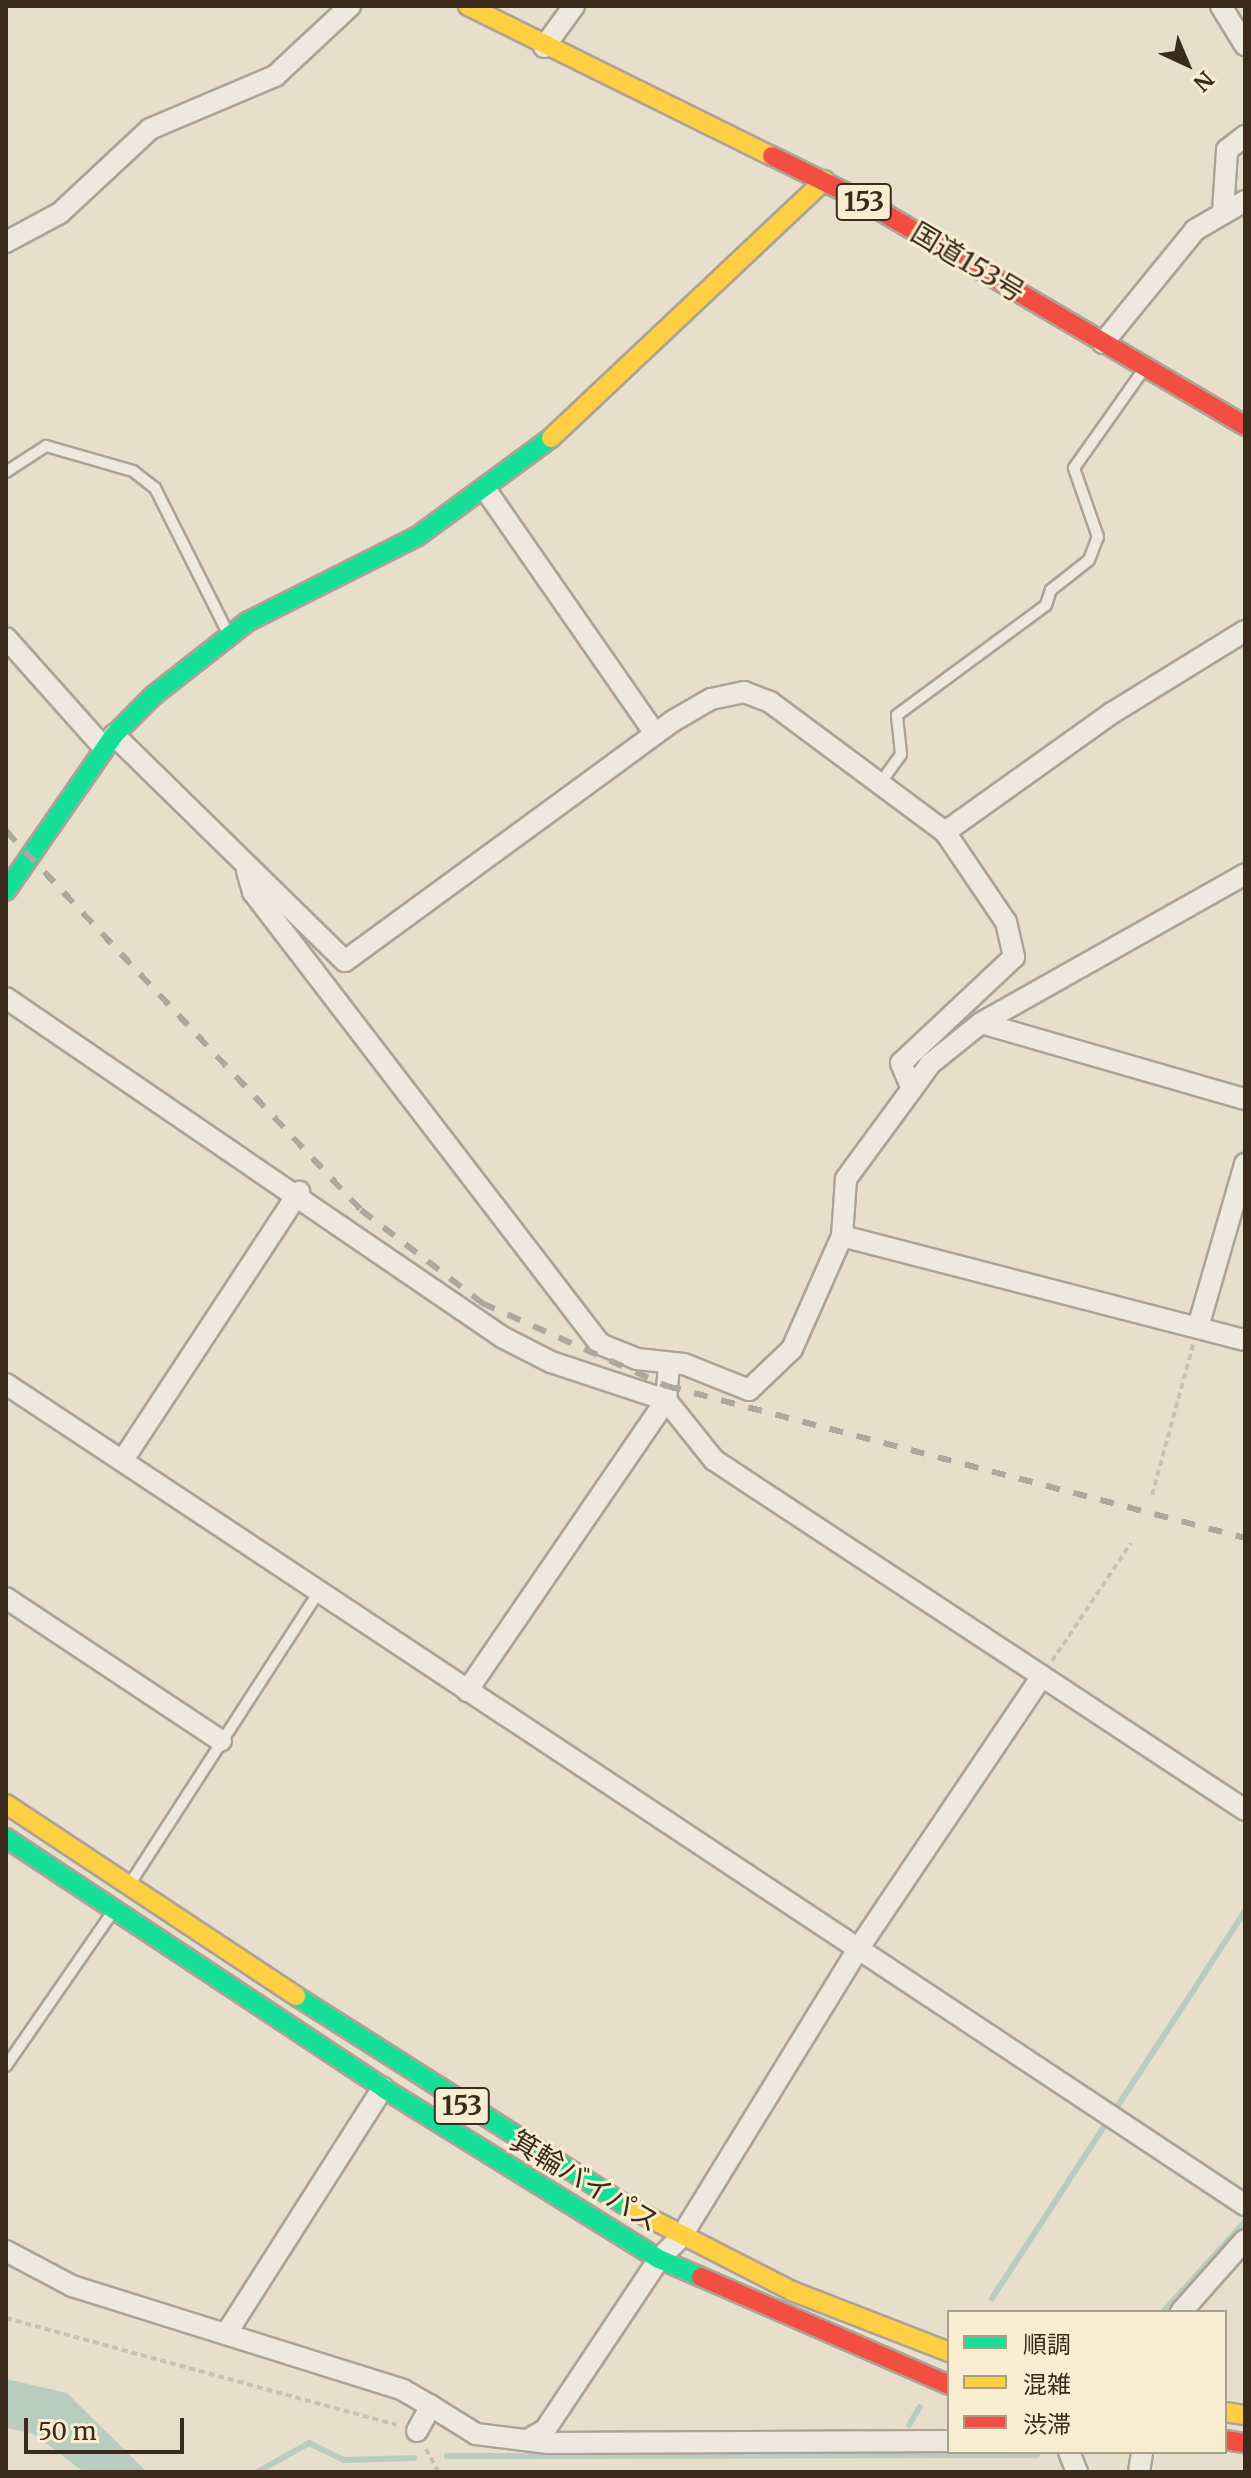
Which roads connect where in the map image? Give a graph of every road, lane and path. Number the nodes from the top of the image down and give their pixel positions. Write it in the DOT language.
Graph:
graph roads {
  1 [pos="350,6"];
  2 [pos="468,6"];
  3 [pos="574,6"];
  4 [pos="1221,6"];
  5 [pos="1245,45"];
  6 [pos="544,47"];
  7 [pos="1245,136"];
  8 [pos="825,180"];
  9 [pos="1245,201"];
  10 [pos="1223,211"];
  11 [pos="6,242"];
  12 [pos="1103,343"];
  13 [pos="1145,367"];
  14 [pos="1245,426"];
  15 [pos="6,472"];
  16 [pos="485,489"];
  17 [pos="1245,631"];
  18 [pos="229,635"];
  19 [pos="6,638"];
  20 [pos="655,734"];
  21 [pos="109,741"];
  22 [pos="881,782"];
  23 [pos="945,832"];
  24 [pos="246,867"];
  25 [pos="1245,874"];
  26 [pos="6,891"];
  27 [pos="6,998"];
  28 [pos="981,1023"];
  29 [pos="912,1089"];
  30 [pos="1245,1099"];
  31 [pos="1245,1164"];
  32 [pos="299,1192"];
  33 [pos="842,1236"];
  34 [pos="1198,1327"];
  35 [pos="1245,1340"];
  36 [pos="669,1363"];
  37 [pos="6,1384"];
  38 [pos="666,1400"];
  39 [pos="123,1460"];
  40 [pos="1152,1495"];
  41 [pos="1131,1543"];
  42 [pos="319,1592"];
  43 [pos="6,1598"];
  44 [pos="1042,1676"];
  45 [pos="467,1691"];
  46 [pos="221,1741"];
  47 [pos="6,1804"];
  48 [pos="1245,1810"];
  49 [pos="6,1838"];
  50 [pos="129,1886"];
  51 [pos="114,1910"];
  52 [pos="858,1949"];
  53 [pos="6,2066"];
  54 [pos="383,2088"];
  55 [pos="1245,2205"];
  56 [pos="681,2237"];
  57 [pos="1245,2240"];
  58 [pos="6,2251"];
  59 [pos="659,2259"];
  60 [pos="1183,2310"];
  61 [pos="6,2318"];
  62 [pos="226,2334"];
  63 [pos="947,2351"];
  64 [pos="947,2384"];
  65 [pos="431,2406"];
  66 [pos="417,2431"];
  67 [pos="531,2438"];
  68 [pos="947,2441"];
  69 [pos="438,2472"];
  1 -- 11 [label="street"];
  2 -- 6 [label="main road, 国道153号 / 153"];
  3 -- 6 [label="street"];
  4 -- 5 [label="street"];
  6 -- 8 [label="main road, 国道153号 / 153"];
  7 -- 10 [label="street"];
  8 -- 12 [label="main road, 国道153号 / 153"];
  8 -- 16 [label="main road"];
  9 -- 10 [label="street"];
  10 -- 12 [label="street"];
  12 -- 13 [label="main road, 国道153号 / 153"];
  13 -- 14 [label="main road, 国道153号 / 153"];
  13 -- 22 [label="lane"];
  15 -- 18 [label="lane"];
  16 -- 18 [label="main road"];
  16 -- 20 [label="street"];
  17 -- 23 [label="street"];
  18 -- 21 [label="main road"];
  19 -- 21 [label="street"];
  20 -- 22 [label="street"];
  20 -- 24 [label="street"];
  21 -- 24 [label="street"];
  21 -- 26 [label="main road"];
  22 -- 23 [label="street"];
  23 -- 29 [label="street"];
  24 -- 36 [label="street"];
  25 -- 28 [label="street"];
  27 -- 32 [label="street"];
  28 -- 29 [label="street"];
  28 -- 30 [label="street"];
  29 -- 33 [label="street"];
  31 -- 34 [label="street"];
  32 -- 38 [label="street"];
  32 -- 39 [label="street"];
  33 -- 34 [label="street"];
  33 -- 36 [label="street"];
  34 -- 35 [label="street"];
  34 -- 40 [label="path"];
  36 -- 38 [label="street"];
  37 -- 39 [label="street"];
  38 -- 44 [label="street"];
  38 -- 45 [label="street"];
  39 -- 42 [label="street"];
  41 -- 44 [label="path"];
  42 -- 45 [label="street"];
  42 -- 46 [label="lane"];
  43 -- 46 [label="street"];
  44 -- 48 [label="street"];
  44 -- 52 [label="street"];
  45 -- 52 [label="street"];
  46 -- 50 [label="lane"];
  47 -- 50 [label="main road, 箕輪バイパス / 153"];
  49 -- 51 [label="main road, 箕輪バイパス / 153"];
  50 -- 51 [label="lane"];
  50 -- 56 [label="main road, 箕輪バイパス / 153"];
  51 -- 53 [label="lane"];
  51 -- 54 [label="main road, 箕輪バイパス / 153"];
  52 -- 55 [label="street"];
  52 -- 56 [label="street"];
  54 -- 59 [label="main road, 箕輪バイパス / 153"];
  54 -- 62 [label="street"];
  56 -- 59 [label="street"];
  56 -- 63 [label="main road, 箕輪バイパス / 153"];
  57 -- 60 [label="street"];
  58 -- 62 [label="street"];
  59 -- 64 [label="main road, 箕輪バイパス / 153"];
  59 -- 67 [label="street"];
  61 -- 66 [label="path"];
  62 -- 65 [label="street"];
  65 -- 66 [label="street"];
  65 -- 67 [label="street"];
  66 -- 69 [label="path"];
  67 -- 68 [label="street"];
}
